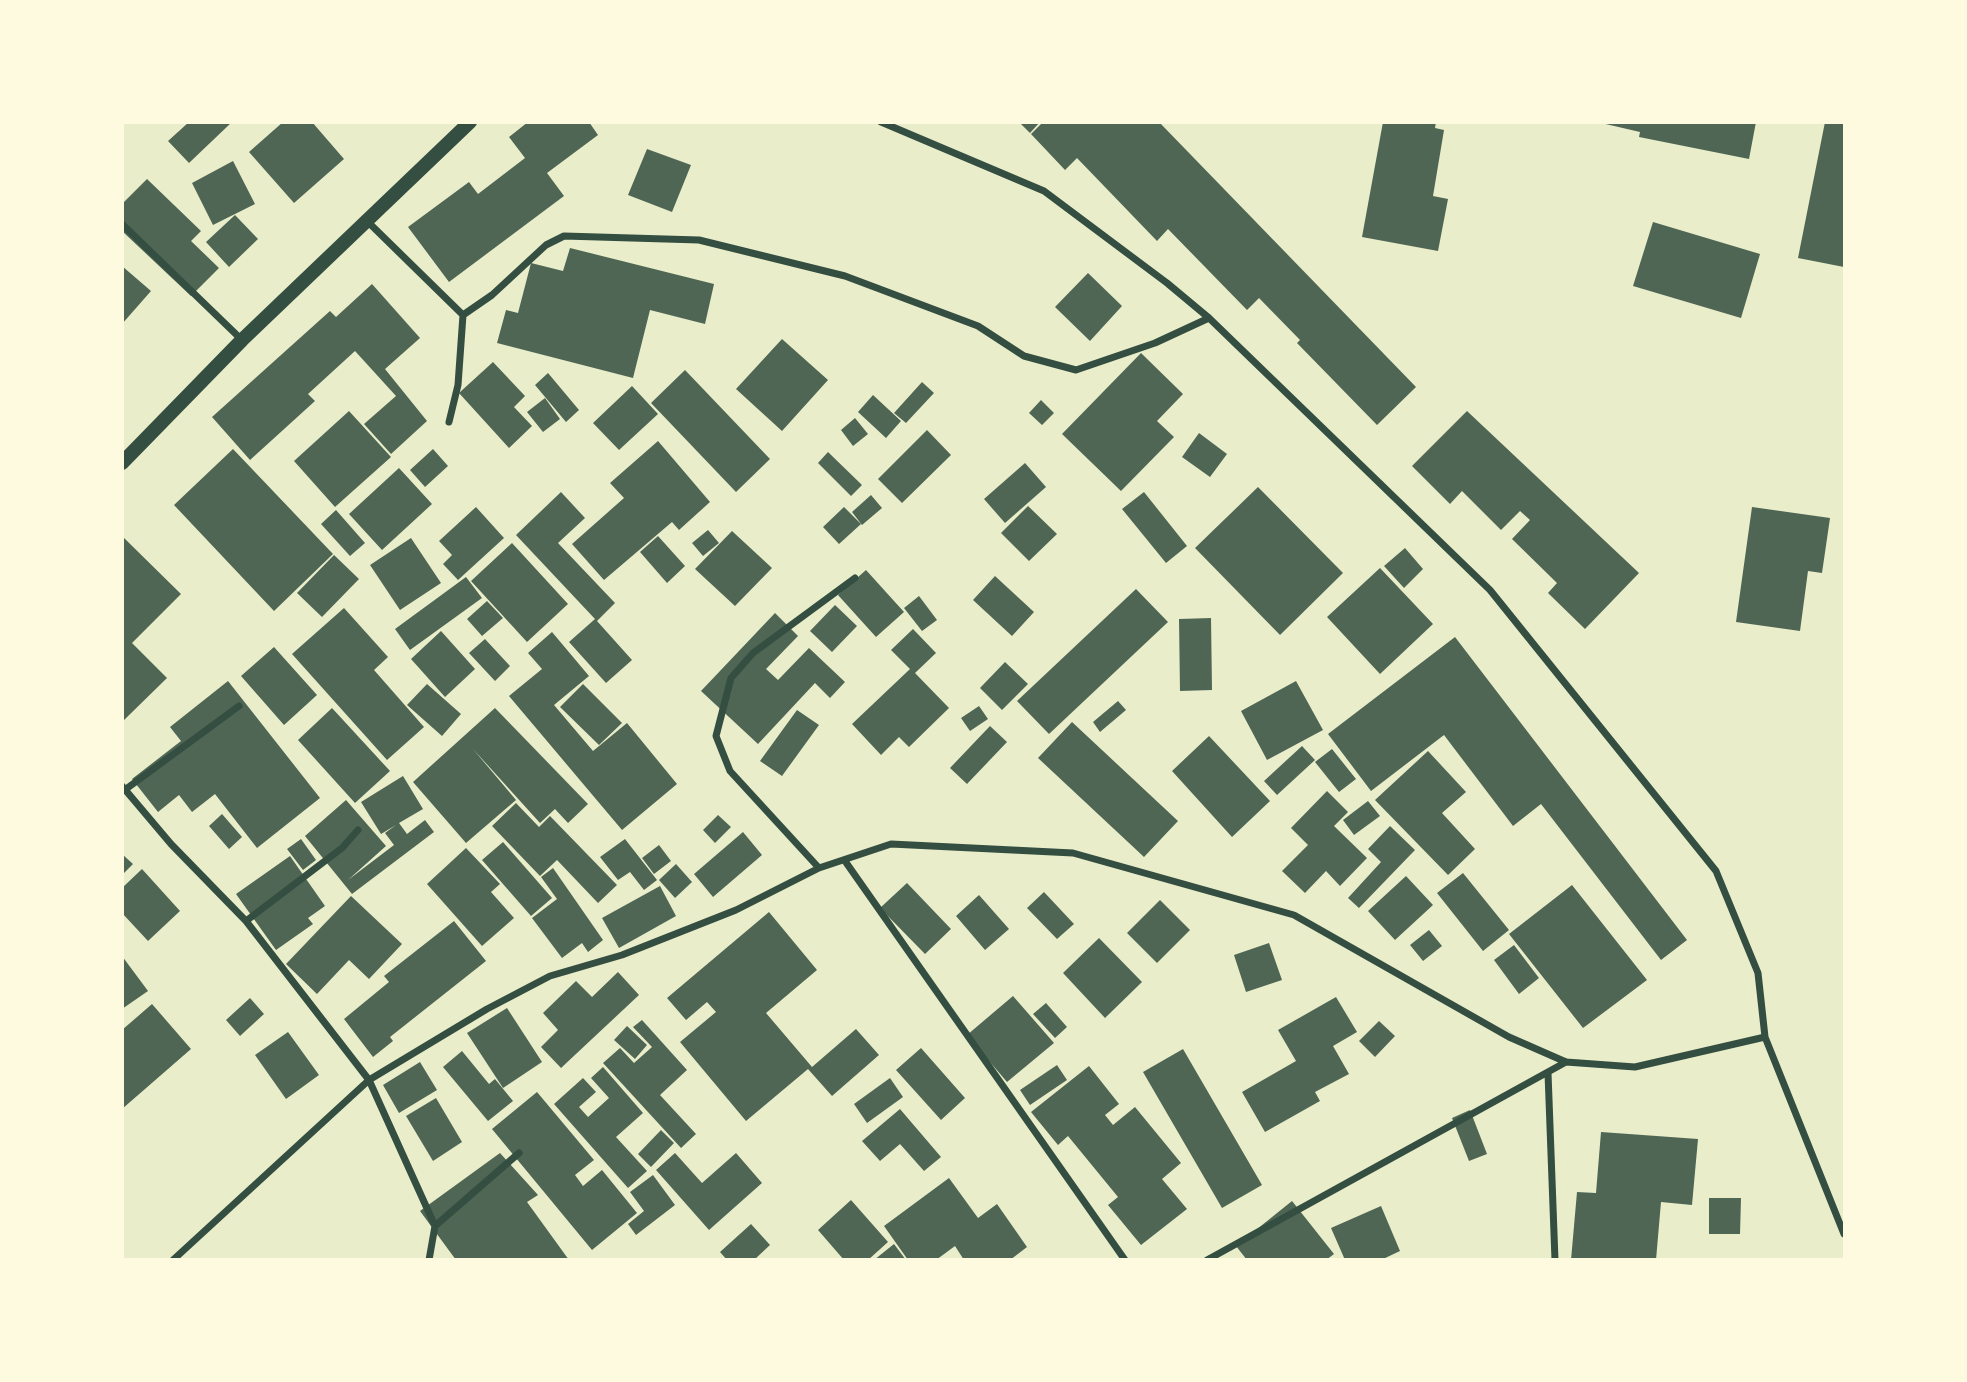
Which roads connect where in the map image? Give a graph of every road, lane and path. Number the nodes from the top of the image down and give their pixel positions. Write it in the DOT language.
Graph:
graph roads {
  1 [pos="470,122"];
  2 [pos="881,122"];
  3 [pos="368,222"];
  4 [pos="122,224"];
  5 [pos="463,315"];
  6 [pos="1209,318"];
  7 [pos="242,340"];
  8 [pos="449,422"];
  9 [pos="122,463"];
  10 [pos="855,578"];
  11 [pos="239,706"];
  12 [pos="124,788"];
  13 [pos="358,830"];
  14 [pos="845,861"];
  15 [pos="819,868"];
  16 [pos="246,921"];
  17 [pos="1765,1037"];
  18 [pos="1566,1062"];
  19 [pos="1548,1073"];
  20 [pos="369,1080"];
  21 [pos="519,1153"];
  22 [pos="435,1226"];
  23 [pos="1844,1234"];
  24 [pos="173,1259"];
  25 [pos="429,1259"];
  26 [pos="1125,1259"];
  27 [pos="1207,1259"];
  28 [pos="1555,1259"];
  1 -- 3 [label="main road"];
  2 -- 6 [label="street"];
  3 -- 5 [label="street"];
  3 -- 7 [label="main road"];
  4 -- 7 [label="street"];
  5 -- 6 [label="street"];
  5 -- 8 [label="street"];
  6 -- 17 [label="street"];
  7 -- 9 [label="main road"];
  10 -- 15 [label="street"];
  11 -- 12 [label="street"];
  12 -- 16 [label="street"];
  13 -- 16 [label="street"];
  14 -- 15 [label="street"];
  14 -- 18 [label="street"];
  14 -- 26 [label="street"];
  15 -- 20 [label="street"];
  16 -- 20 [label="street"];
  17 -- 18 [label="street"];
  17 -- 23 [label="street"];
  18 -- 19 [label="street"];
  19 -- 27 [label="street"];
  19 -- 28 [label="street"];
  20 -- 22 [label="street"];
  20 -- 24 [label="street"];
  21 -- 22 [label="street"];
  22 -- 25 [label="street"];
}
